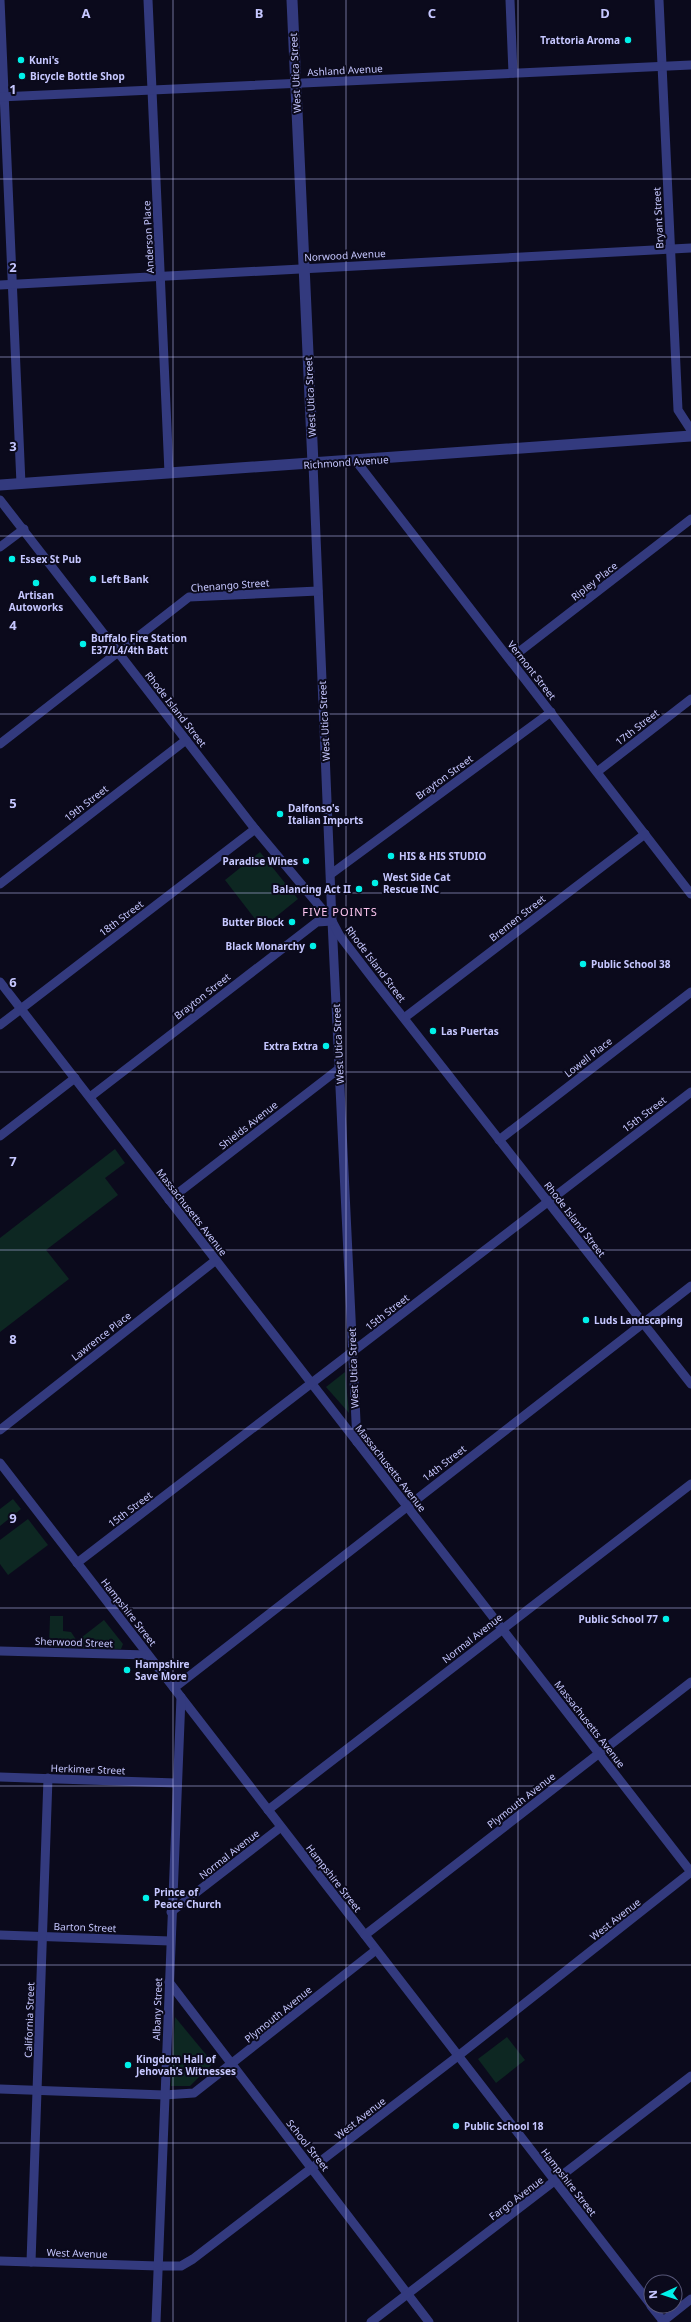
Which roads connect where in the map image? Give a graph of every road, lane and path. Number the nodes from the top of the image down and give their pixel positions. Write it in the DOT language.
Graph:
graph roads {
  1 [pos="0,0"];
  2 [pos="148,0"];
  3 [pos="292,0"];
  4 [pos="510,0"];
  5 [pos="659,0"];
  6 [pos="691,65"];
  7 [pos="662,66"];
  8 [pos="513,73"];
  9 [pos="296,83"];
  10 [pos="152,90"];
  11 [pos="2,97"];
  12 [pos="691,248"];
  13 [pos="670,249"];
  14 [pos="304,268"];
  15 [pos="160,276"];
  16 [pos="13,284"];
  17 [pos="0,285"];
  18 [pos="691,430"];
  19 [pos="691,436"];
  20 [pos="356,461"];
  21 [pos="313,464"];
  22 [pos="169,474"];
  23 [pos="21,484"];
  24 [pos="0,485"];
  25 [pos="0,500"];
  26 [pos="691,520"];
  27 [pos="24,529"];
  28 [pos="0,548"];
  29 [pos="318,591"];
  30 [pos="118,652"];
  31 [pos="510,660"];
  32 [pos="691,699"];
  33 [pos="551,712"];
  34 [pos="186,740"];
  35 [pos="0,744"];
  36 [pos="597,772"];
  37 [pos="255,830"];
  38 [pos="645,834"];
  39 [pos="331,874"];
  40 [pos="0,884"];
  41 [pos="691,894"];
  42 [pos="332,921"];
  43 [pos="0,982"];
  44 [pos="691,992"];
  45 [pos="21,1009"];
  46 [pos="404,1018"];
  47 [pos="0,1025"];
  48 [pos="340,1068"];
  49 [pos="75,1078"];
  50 [pos="691,1092"];
  51 [pos="90,1097"];
  52 [pos="0,1136"];
  53 [pos="499,1140"];
  54 [pos="170,1200"];
  55 [pos="547,1202"];
  56 [pos="216,1260"];
  57 [pos="691,1286"];
  58 [pos="644,1323"];
  59 [pos="353,1352"];
  60 [pos="312,1384"];
  61 [pos="691,1384"];
  62 [pos="0,1430"];
  63 [pos="357,1442"];
  64 [pos="0,1463"];
  65 [pos="691,1484"];
  66 [pos="407,1506"];
  67 [pos="77,1563"];
  68 [pos="502,1629"];
  69 [pos="0,1651"];
  70 [pos="148,1655"];
  71 [pos="691,1682"];
  72 [pos="174,1688"];
  73 [pos="181,1697"];
  74 [pos="599,1754"];
  75 [pos="0,1777"];
  76 [pos="48,1778"];
  77 [pos="176,1782"];
  78 [pos="268,1810"];
  79 [pos="281,1827"];
  80 [pos="691,1872"];
  81 [pos="171,1912"];
  82 [pos="0,1935"];
  83 [pos="365,1935"];
  84 [pos="43,1936"];
  85 [pos="170,1941"];
  86 [pos="376,1950"];
  87 [pos="168,1982"];
  88 [pos="458,2056"];
  89 [pos="232,2065"];
  90 [pos="691,2076"];
  91 [pos="0,2089"];
  92 [pos="38,2090"];
  93 [pos="164,2095"];
  94 [pos="312,2169"];
  95 [pos="555,2182"];
  96 [pos="0,2262"];
  97 [pos="31,2262"];
  98 [pos="158,2266"];
  99 [pos="406,2294"];
  100 [pos="643,2296"];
  101 [pos="691,2299"];
  102 [pos="156,2322"];
  103 [pos="371,2322"];
  104 [pos="429,2322"];
  105 [pos="663,2322"];
  1 -- 11 [label="street"];
  2 -- 10 [label="street, Anderson Place"];
  3 -- 9 [label="street, West Utica Street"];
  4 -- 8 [label="street"];
  5 -- 7 [label="street, Bryant Street"];
  6 -- 7 [label="street, Ashland Avenue"];
  7 -- 8 [label="street, Ashland Avenue"];
  7 -- 13 [label="street, Bryant Street"];
  8 -- 9 [label="street, Ashland Avenue"];
  9 -- 10 [label="street, Ashland Avenue"];
  9 -- 14 [label="street, West Utica Street"];
  10 -- 11 [label="street, Ashland Avenue"];
  10 -- 15 [label="street, Anderson Place"];
  11 -- 16 [label="street"];
  12 -- 13 [label="street, Norwood Avenue"];
  13 -- 14 [label="street, Norwood Avenue"];
  13 -- 18 [label="street, Bryant Street"];
  14 -- 15 [label="street, Norwood Avenue"];
  14 -- 21 [label="street, West Utica Street"];
  15 -- 16 [label="street, Norwood Avenue"];
  15 -- 22 [label="street, Anderson Place"];
  16 -- 17 [label="street, Norwood Avenue"];
  16 -- 23 [label="street"];
  19 -- 20 [label="street, Richmond Avenue"];
  20 -- 21 [label="street, Richmond Avenue"];
  20 -- 31 [label="street, Vermont Street"];
  21 -- 22 [label="street, Richmond Avenue"];
  21 -- 29 [label="street, West Utica Street"];
  22 -- 23 [label="street, Richmond Avenue"];
  23 -- 24 [label="street, Richmond Avenue"];
  25 -- 27 [label="street, Rhode Island Street"];
  26 -- 31 [label="street, Ripley Place"];
  27 -- 28 [label="street"];
  27 -- 30 [label="street, Rhode Island Street"];
  29 -- 30 [label="street, Chenango Street"];
  29 -- 39 [label="street, West Utica Street"];
  30 -- 34 [label="street, Rhode Island Street"];
  30 -- 35 [label="street, Chenango Street"];
  31 -- 33 [label="street, Vermont Street"];
  32 -- 36 [label="street, 17th Street"];
  33 -- 36 [label="street, Vermont Street"];
  33 -- 39 [label="street, Brayton Street"];
  34 -- 37 [label="street, Rhode Island Street"];
  34 -- 40 [label="street, 19th Street"];
  36 -- 38 [label="street, Vermont Street"];
  37 -- 42 [label="street, Rhode Island Street"];
  37 -- 45 [label="street, 18th Street"];
  38 -- 41 [label="street, Vermont Street"];
  38 -- 46 [label="street, Bremen Street"];
  39 -- 42 [label="street, West Utica Street"];
  42 -- 46 [label="street, Rhode Island Street"];
  42 -- 48 [label="street, West Utica Street"];
  42 -- 51 [label="street, Brayton Street"];
  43 -- 45 [label="street, Massachusetts Avenue"];
  44 -- 53 [label="street, Lowell Place"];
  45 -- 47 [label="street, 18th Street"];
  45 -- 49 [label="street, Massachusetts Avenue"];
  46 -- 53 [label="street, Rhode Island Street"];
  48 -- 54 [label="street, Shields Avenue"];
  48 -- 59 [label="street, West Utica Street"];
  49 -- 51 [label="street, Massachusetts Avenue"];
  49 -- 52 [label="street"];
  50 -- 55 [label="street, 15th Street"];
  51 -- 54 [label="street, Massachusetts Avenue"];
  53 -- 55 [label="street, Rhode Island Street"];
  54 -- 56 [label="street, Massachusetts Avenue"];
  55 -- 58 [label="street, Rhode Island Street"];
  55 -- 59 [label="street, 15th Street"];
  56 -- 60 [label="street, Massachusetts Avenue"];
  56 -- 62 [label="street, Lawrence Place"];
  57 -- 58 [label="street, 14th Street"];
  58 -- 61 [label="street, Rhode Island Street"];
  58 -- 66 [label="street, 14th Street"];
  59 -- 60 [label="street, 15th Street"];
  59 -- 63 [label="street, West Utica Street"];
  60 -- 63 [label="street, Massachusetts Avenue"];
  60 -- 67 [label="street, 15th Street"];
  63 -- 66 [label="street, Massachusetts Avenue"];
  64 -- 67 [label="street, Hampshire Street"];
  65 -- 68 [label="street, Normal Avenue"];
  66 -- 68 [label="street, Massachusetts Avenue"];
  66 -- 72 [label="street, 14th Street"];
  67 -- 70 [label="street, Hampshire Street"];
  68 -- 74 [label="street, Massachusetts Avenue"];
  68 -- 78 [label="street, Normal Avenue"];
  69 -- 70 [label="street, Sherwood Street"];
  70 -- 72 [label="street, Hampshire Street"];
  71 -- 74 [label="street, Plymouth Avenue"];
  72 -- 73 [label="street, Hampshire Street"];
  73 -- 77 [label="street, Albany Street"];
  73 -- 78 [label="street, Hampshire Street"];
  74 -- 80 [label="street, Massachusetts Avenue"];
  74 -- 83 [label="street, Plymouth Avenue"];
  75 -- 76 [label="street, Herkimer Street"];
  76 -- 77 [label="street, Herkimer Street"];
  76 -- 84 [label="street, California Street"];
  77 -- 81 [label="street, Albany Street"];
  78 -- 79 [label="street, Hampshire Street"];
  79 -- 81 [label="street, Normal Avenue"];
  79 -- 83 [label="street, Hampshire Street"];
  80 -- 88 [label="street, West Avenue"];
  81 -- 85 [label="street, Albany Street"];
  82 -- 84 [label="street, Barton Street"];
  83 -- 86 [label="street, Hampshire Street"];
  84 -- 85 [label="street, Barton Street"];
  84 -- 92 [label="street, California Street"];
  85 -- 87 [label="street, Albany Street"];
  86 -- 88 [label="street, Hampshire Street"];
  86 -- 89 [label="street, Plymouth Avenue"];
  87 -- 89 [label="street, School Street"];
  87 -- 93 [label="street, Albany Street"];
  88 -- 94 [label="street, West Avenue"];
  88 -- 95 [label="street, Hampshire Street"];
  89 -- 93 [label="street, Plymouth Avenue"];
  89 -- 94 [label="street, School Street"];
  90 -- 95 [label="street, Fargo Avenue"];
  91 -- 92 [label="street, Plymouth Avenue"];
  92 -- 93 [label="street, Plymouth Avenue"];
  92 -- 97 [label="street, California Street"];
  93 -- 98 [label="street, Albany Street"];
  94 -- 98 [label="street, West Avenue"];
  94 -- 99 [label="street, School Street"];
  95 -- 99 [label="street, Fargo Avenue"];
  95 -- 100 [label="street, Hampshire Street"];
  96 -- 97 [label="street, West Avenue"];
  97 -- 98 [label="street, West Avenue"];
  98 -- 102 [label="street, Albany Street"];
  99 -- 103 [label="street, Fargo Avenue"];
  99 -- 104 [label="street, School Street"];
  101 -- 105 [label="street"];
}
